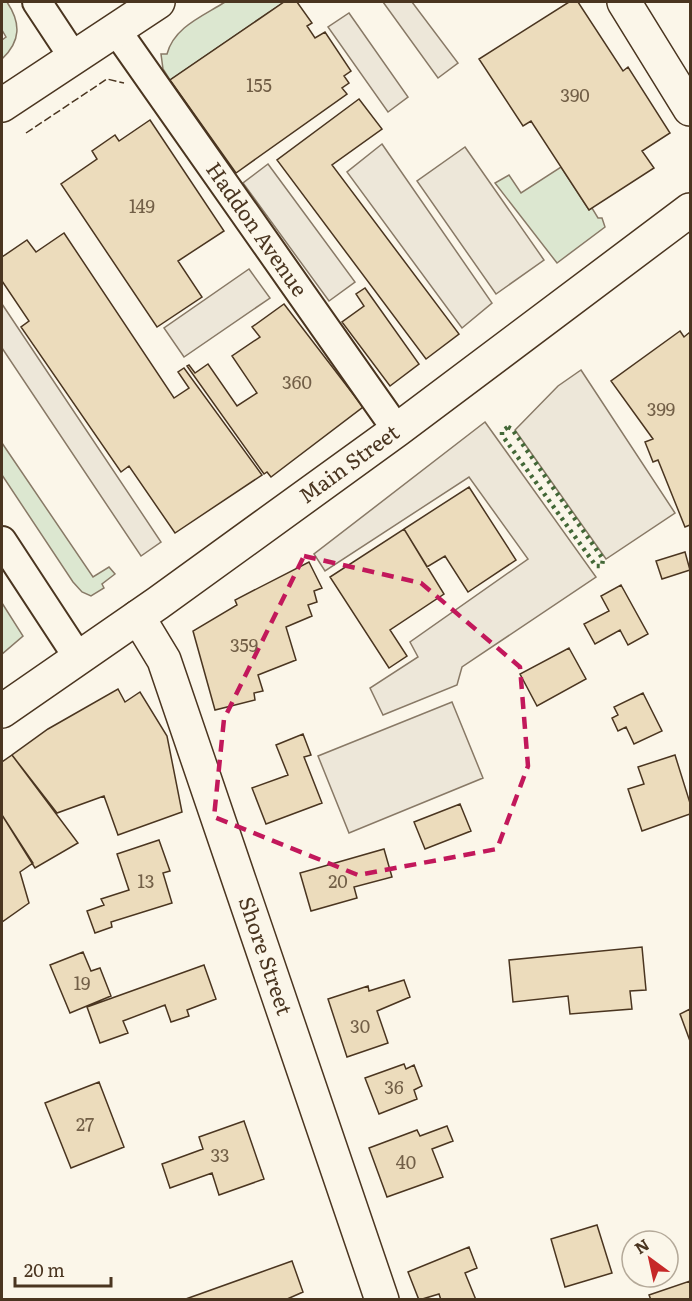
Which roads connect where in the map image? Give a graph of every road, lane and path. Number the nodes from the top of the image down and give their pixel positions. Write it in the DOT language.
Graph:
graph roads {
  1 [pos="37,2"];
  2 [pos="158,2"];
  3 [pos="624,2"];
  4 [pos="116,30"];
  5 [pos="74,58"];
  6 [pos="2,105"];
  7 [pos="690,109"];
  8 [pos="690,210"];
  9 [pos="397,430"];
  10 [pos="2,541"];
  11 [pos="138,617"];
  12 [pos="78,657"];
  13 [pos="2,711"];
  14 [pos="382,1299"];
  1 -- 5 [label="street"];
  2 -- 4 [label="main road"];
  3 -- 7 [label="main road"];
  4 -- 5 [label="main road"];
  4 -- 9 [label="street, Haddon Avenue"];
  5 -- 6 [label="main road"];
  8 -- 9 [label="main road, Main Street"];
  9 -- 11 [label="main road, Main Street"];
  10 -- 12 [label="street"];
  11 -- 12 [label="main road, Main Street"];
  11 -- 14 [label="main road, Shore Street"];
  12 -- 13 [label="main road, Main Street"];
}
